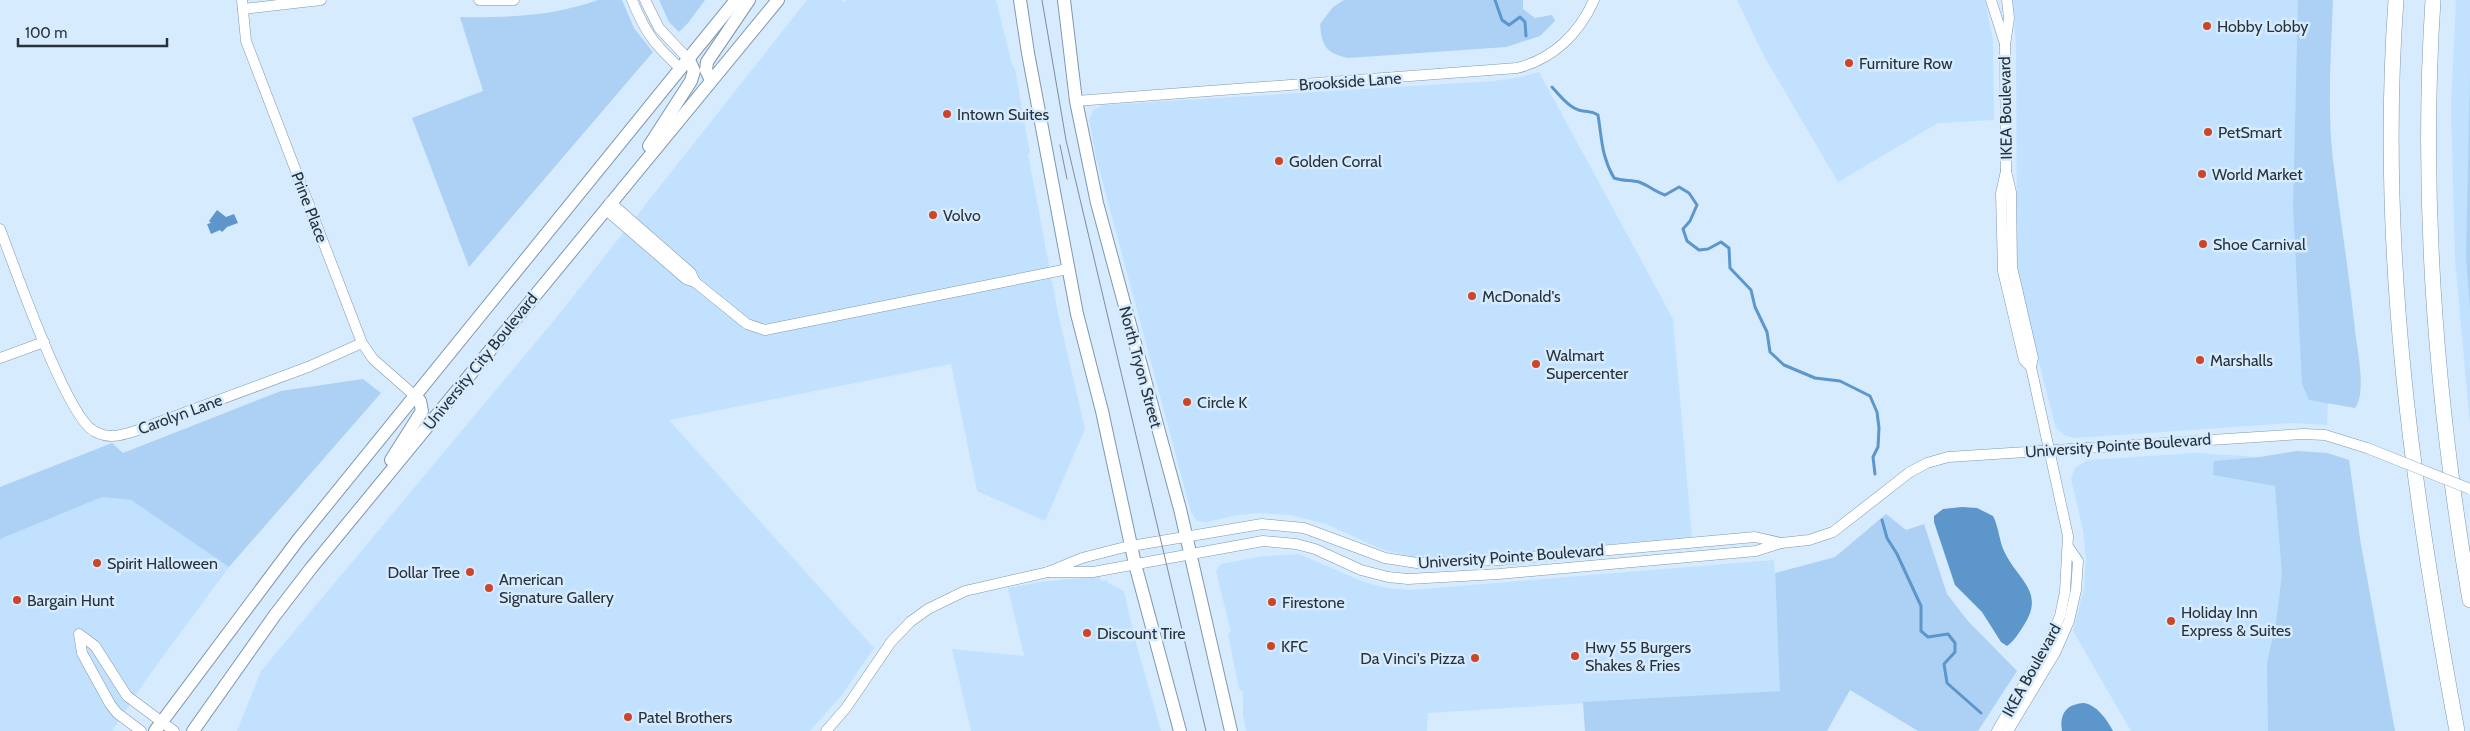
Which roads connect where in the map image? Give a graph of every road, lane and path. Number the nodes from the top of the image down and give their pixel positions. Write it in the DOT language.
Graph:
graph roads {
  1 [pos="321,0"];
  2 [pos="479,0"];
  3 [pos="514,0"];
  4 [pos="632,0"];
  5 [pos="645,0"];
  6 [pos="736,0"];
  7 [pos="749,0"];
  8 [pos="778,0"];
  9 [pos="1020,0"];
  10 [pos="1064,0"];
  11 [pos="1594,0"];
  12 [pos="1991,0"];
  13 [pos="2007,0"];
  14 [pos="2396,0"];
  15 [pos="2433,0"];
  16 [pos="242,4"];
  17 [pos="2005,45"];
  18 [pos="684,64"];
  19 [pos="711,80"];
  20 [pos="1076,101"];
  21 [pos="633,176"];
  22 [pos="607,206"];
  23 [pos="0,229"];
  24 [pos="1068,269"];
  25 [pos="44,342"];
  26 [pos="362,343"];
  27 [pos="0,358"];
  28 [pos="414,395"];
  29 [pos="2050,450"];
  30 [pos="375,489"];
  31 [pos="2470,489"];
  32 [pos="1186,537"];
  33 [pos="1781,543"];
  34 [pos="1131,546"];
  35 [pos="2069,548"];
  36 [pos="1189,554"];
  37 [pos="1135,564"];
  38 [pos="1048,572"];
  39 [pos="2470,600"];
  40 [pos="159,726"];
  41 [pos="141,731"];
  42 [pos="174,731"];
  43 [pos="193,731"];
  44 [pos="826,731"];
  45 [pos="1180,731"];
  46 [pos="1231,731"];
  47 [pos="1997,731"];
  48 [pos="2008,731"];
  49 [pos="2457,731"];
  1 -- 16 [label="street"];
  2 -- 3 [label="street"];
  4 -- 18 [label="street"];
  5 -- 18 [label="street"];
  6 -- 18 [label="main road, University City Boulevard"];
  7 -- 19 [label="main road"];
  8 -- 19 [label="main road, University City Boulevard"];
  9 -- 24 [label="main road"];
  10 -- 20 [label="main road, North Tryon Street"];
  11 -- 20 [label="street, Brookside Lane"];
  12 -- 17 [label="street, IKEA Boulevard"];
  13 -- 17 [label="street, IKEA Boulevard"];
  14 -- 49 [label="highway"];
  15 -- 39 [label="highway"];
  16 -- 26 [label="street, Prine Place"];
  17 -- 29 [label="street, IKEA Boulevard"];
  18 -- 21 [label="main road"];
  18 -- 28 [label="main road, University City Boulevard"];
  19 -- 21 [label="main road, University City Boulevard"];
  20 -- 32 [label="main road, North Tryon Street"];
  21 -- 22 [label="main road, University City Boulevard"];
  22 -- 24 [label="street"];
  22 -- 30 [label="main road, University City Boulevard"];
  23 -- 25 [label="street, Carolyn Lane"];
  24 -- 34 [label="main road"];
  25 -- 26 [label="street, Carolyn Lane"];
  25 -- 27 [label="street"];
  26 -- 28 [label="street, Prine Place"];
  28 -- 30 [label="main road"];
  28 -- 40 [label="main road, University City Boulevard"];
  29 -- 31 [label="street, University Pointe Boulevard, bridge"];
  29 -- 33 [label="street, University Pointe Boulevard"];
  29 -- 35 [label="street, IKEA Boulevard"];
  30 -- 43 [label="main road, University City Boulevard"];
  32 -- 33 [label="street, University Pointe Boulevard"];
  32 -- 34 [label="street, University Pointe Boulevard"];
  32 -- 36 [label="main road, North Tryon Street"];
  33 -- 36 [label="street, University Pointe Boulevard"];
  34 -- 37 [label="main road"];
  34 -- 38 [label="street, University Pointe Boulevard"];
  35 -- 47 [label="street, IKEA Boulevard"];
  35 -- 48 [label="street, IKEA Boulevard"];
  36 -- 37 [label="street, University Pointe Boulevard"];
  36 -- 46 [label="main road, North Tryon Street"];
  37 -- 38 [label="street, University Pointe Boulevard"];
  37 -- 45 [label="main road"];
  38 -- 44 [label="street"];
  40 -- 41 [label="street"];
  40 -- 42 [label="street"];
}
